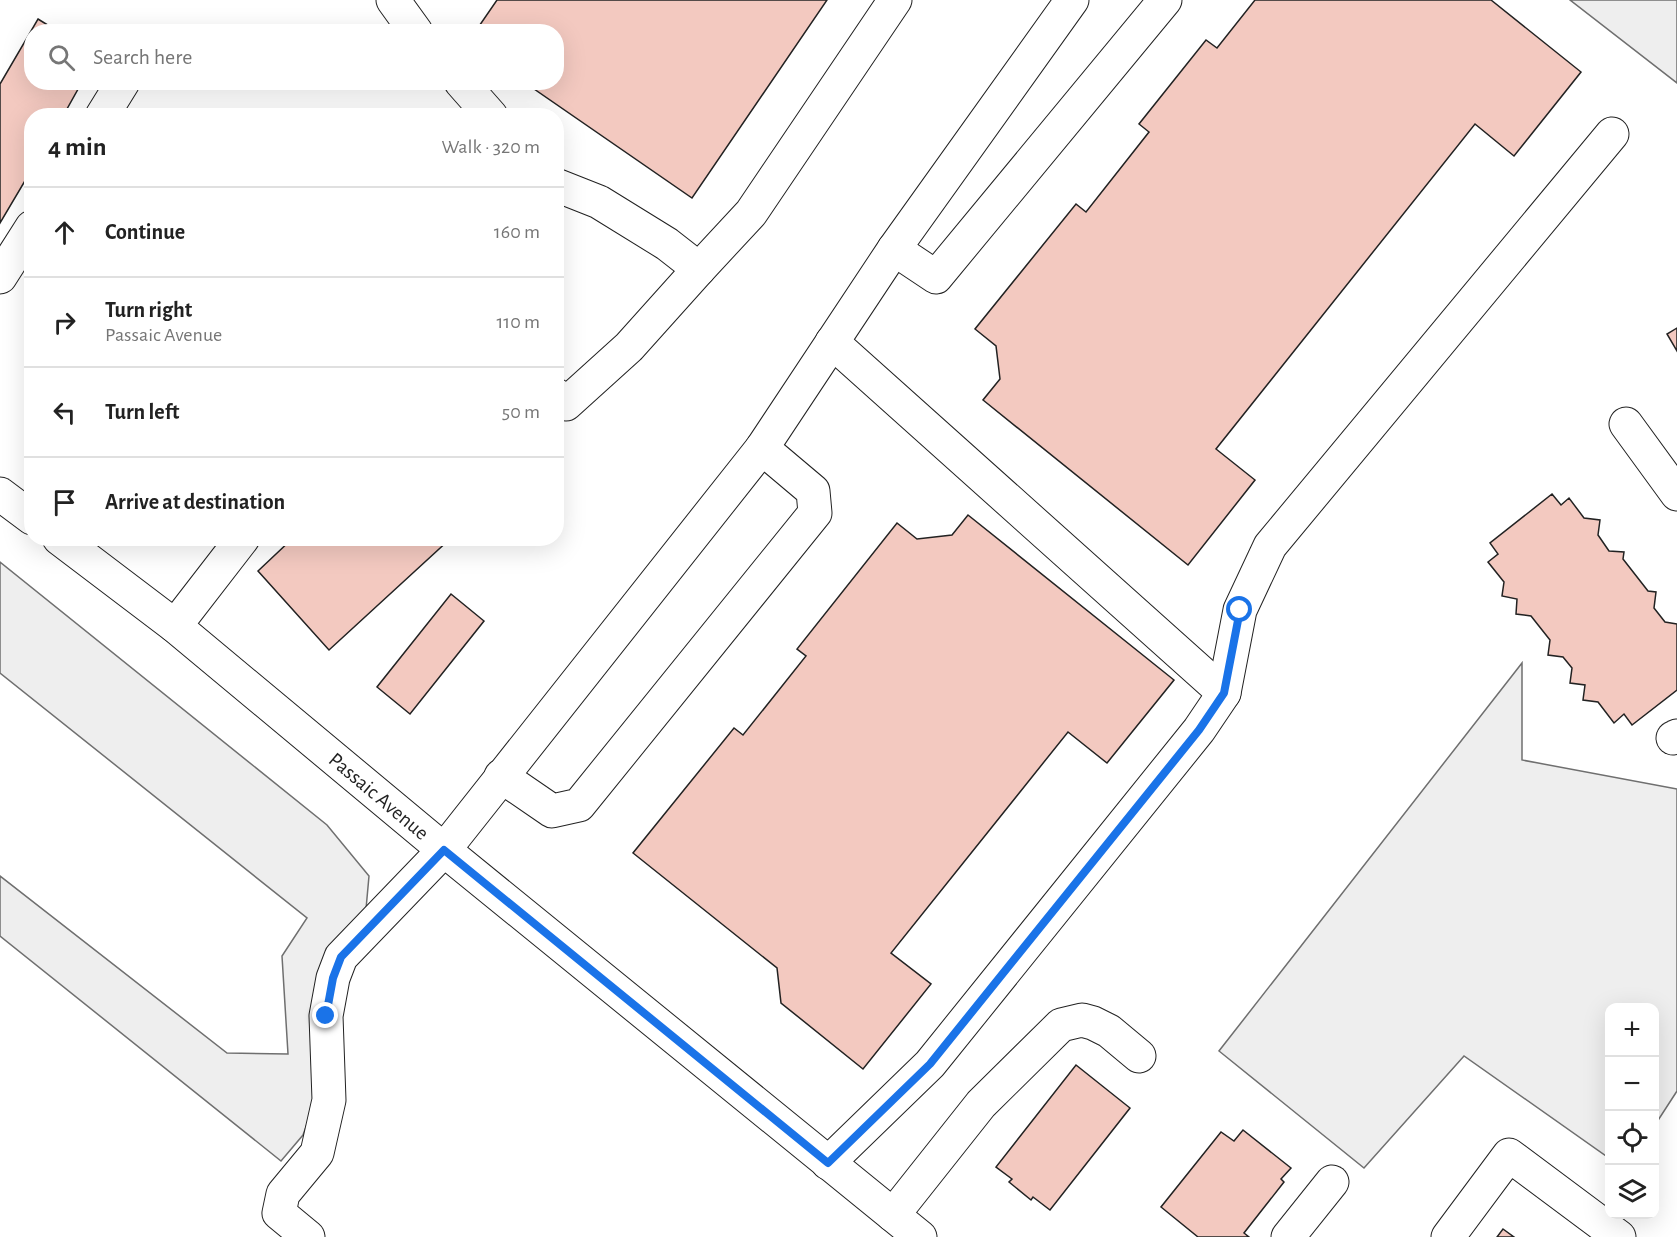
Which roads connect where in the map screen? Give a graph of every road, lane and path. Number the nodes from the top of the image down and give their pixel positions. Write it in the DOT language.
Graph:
graph roads {
  1 [pos="393,0"];
  2 [pos="895,0"];
  3 [pos="1072,0"];
  4 [pos="1165,0"];
  5 [pos="410,24"];
  6 [pos="118,90"];
  7 [pos="468,90"];
  8 [pos="107,108"];
  9 [pos="484,108"];
  10 [pos="1611,134"];
  11 [pos="564,190"];
  12 [pos="24,240"];
  13 [pos="894,249"];
  14 [pos="699,269"];
  15 [pos="0,277"];
  16 [pos="832,342"];
  17 [pos="564,402"];
  18 [pos="1626,424"];
  19 [pos="762,448"];
  20 [pos="0,494"];
  21 [pos="1677,494"];
  22 [pos="24,512"];
  23 [pos="70,546"];
  24 [pos="237,546"];
  25 [pos="175,626"];
  26 [pos="1224,693"];
  27 [pos="501,776"];
  28 [pos="444,850"];
  29 [pos="1139,1056"];
  30 [pos="828,1163"];
  31 [pos="1332,1182"];
  32 [pos="893,1215"];
  33 [pos="308,1237"];
  34 [pos="920,1237"];
  35 [pos="1288,1237"];
  36 [pos="1448,1237"];
  37 [pos="1619,1237"];
  1 -- 5 [label="main road"];
  2 -- 14 [label="main road"];
  3 -- 13 [label="main road"];
  4 -- 13 [label="main road"];
  6 -- 8 [label="main road"];
  7 -- 9 [label="main road"];
  10 -- 26 [label="main road"];
  11 -- 14 [label="main road"];
  12 -- 15 [label="main road"];
  13 -- 16 [label="main road"];
  14 -- 17 [label="main road"];
  16 -- 19 [label="main road"];
  16 -- 26 [label="main road"];
  18 -- 21 [label="main road"];
  19 -- 27 [label="main road"];
  19 -- 27 [label="main road"];
  20 -- 22 [label="main road"];
  23 -- 25 [label="main road, Passaic Avenue"];
  24 -- 25 [label="main road"];
  25 -- 28 [label="main road, Passaic Avenue"];
  26 -- 30 [label="main road"];
  27 -- 28 [label="main road"];
  28 -- 30 [label="main road, Passaic Avenue"];
  28 -- 33 [label="main road"];
  29 -- 32 [label="main road"];
  30 -- 32 [label="main road, Passaic Avenue"];
  31 -- 35 [label="main road"];
  32 -- 34 [label="main road, Passaic Avenue"];
  36 -- 37 [label="main road"];
}
